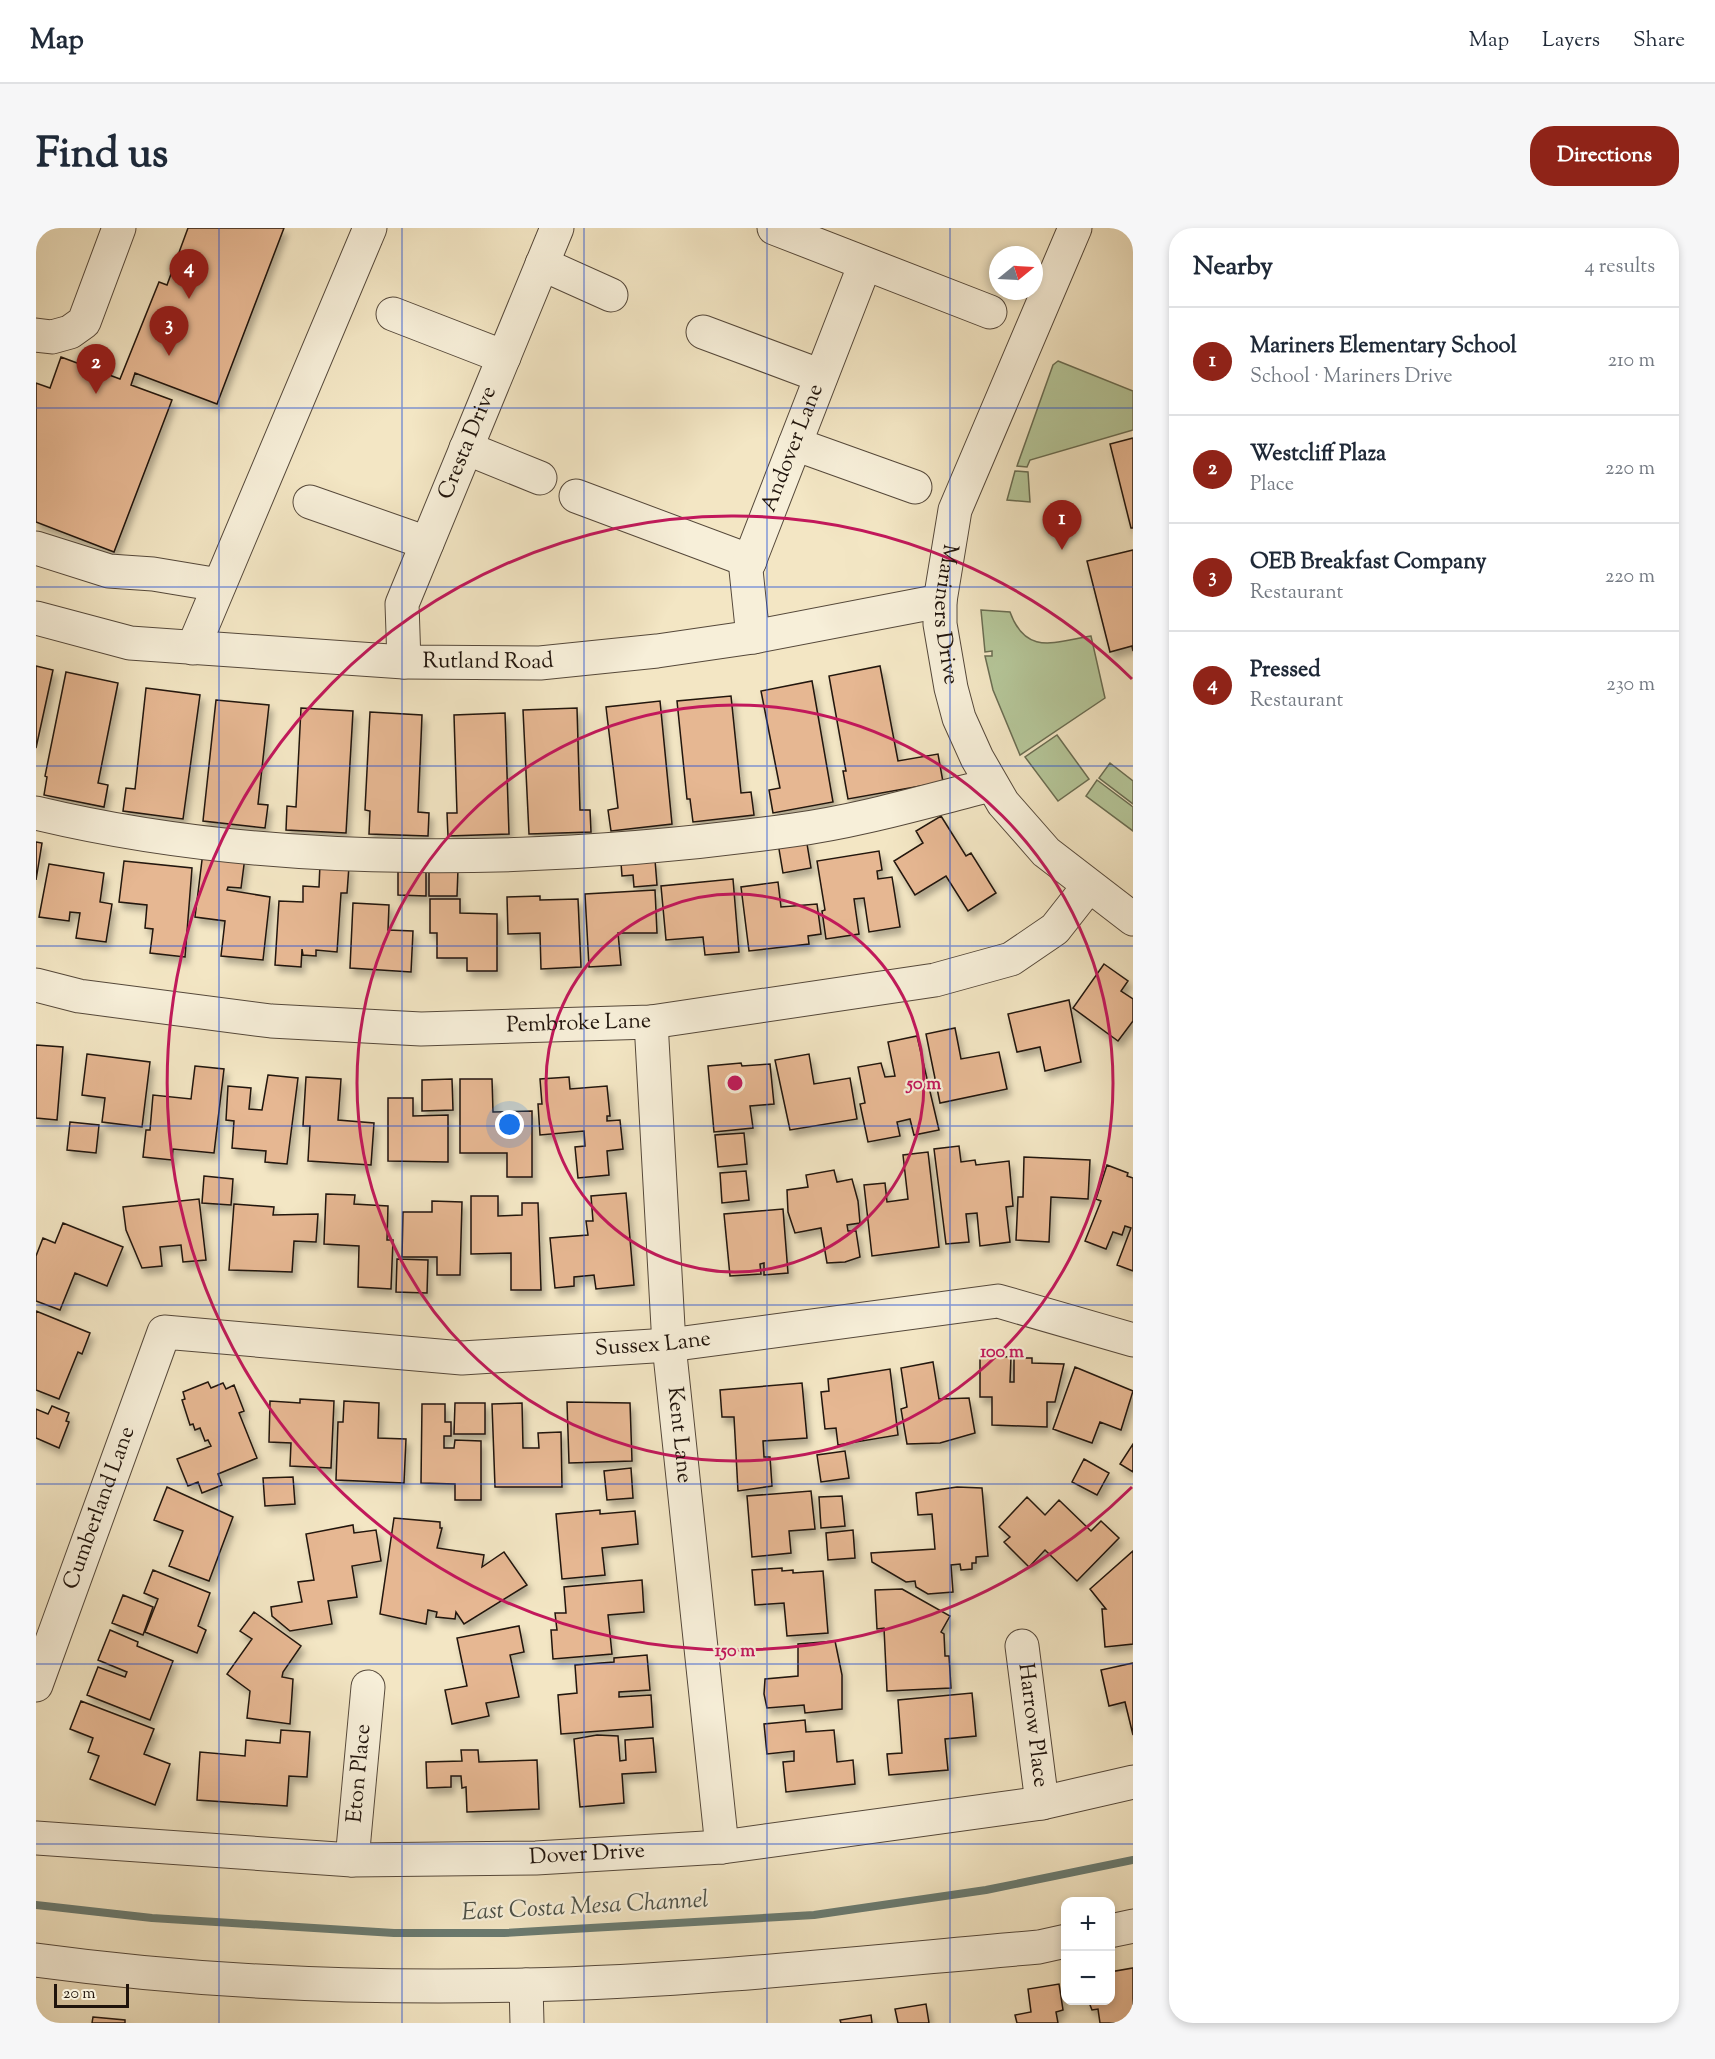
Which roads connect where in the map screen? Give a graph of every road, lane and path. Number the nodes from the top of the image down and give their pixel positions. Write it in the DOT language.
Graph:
graph roads {
  1 [pos="119,228"];
  2 [pos="369,228"];
  3 [pos="557,228"];
  4 [pos="774,228"];
  5 [pos="1075,228"];
  6 [pos="542,264"];
  7 [pos="865,264"];
  8 [pos="611,295"];
  9 [pos="990,312"];
  10 [pos="393,314"];
  11 [pos="703,332"];
  12 [pos="36,335"];
  13 [pos="504,357"];
  14 [pos="821,376"];
  15 [pos="795,444"];
  16 [pos="466,448"];
  17 [pos="540,477"];
  18 [pos="915,487"];
  19 [pos="576,496"];
  20 [pos="310,502"];
  21 [pos="427,543"];
  22 [pos="36,548"];
  23 [pos="750,561"];
  24 [pos="219,585"];
  25 [pos="940,601"];
  26 [pos="36,618"];
  27 [pos="753,637"];
  28 [pos="193,648"];
  29 [pos="404,662"];
  30 [pos="991,785"];
  31 [pos="36,813"];
  32 [pos="1088,887"];
  33 [pos="1133,919"];
  34 [pos="36,985"];
  35 [pos="651,1022"];
  36 [pos="164,1332"];
  37 [pos="1133,1340"];
  38 [pos="669,1345"];
  39 [pos="1022,1646"];
  40 [pos="36,1685"];
  41 [pos="368,1687"];
  42 [pos="1133,1782"];
  43 [pos="1042,1803"];
  44 [pos="36,1838"];
  45 [pos="722,1847"];
  46 [pos="352,1860"];
  47 [pos="1133,1926"];
  48 [pos="1115,1930"];
  49 [pos="1061,1942"];
  50 [pos="36,1960"];
  51 [pos="526,1985"];
  52 [pos="527,2023"];
  1 -- 12 [label="street"];
  2 -- 24 [label="street"];
  3 -- 6 [label="street, Cresta Drive"];
  4 -- 7 [label="street"];
  5 -- 25 [label="street, Mariners Drive"];
  6 -- 8 [label="street"];
  6 -- 13 [label="street, Cresta Drive"];
  7 -- 9 [label="street"];
  7 -- 14 [label="street, Andover Lane"];
  10 -- 13 [label="street"];
  11 -- 14 [label="street"];
  13 -- 16 [label="street, Cresta Drive"];
  14 -- 15 [label="street, Andover Lane"];
  15 -- 18 [label="street"];
  15 -- 23 [label="street, Andover Lane"];
  16 -- 17 [label="street"];
  16 -- 21 [label="street, Cresta Drive"];
  19 -- 23 [label="street"];
  20 -- 21 [label="street"];
  21 -- 29 [label="street, Cresta Drive"];
  22 -- 24 [label="street"];
  23 -- 27 [label="street, Andover Lane"];
  24 -- 28 [label="street"];
  25 -- 27 [label="street, Rutland Road"];
  25 -- 30 [label="street, Mariners Drive"];
  26 -- 28 [label="street, Rutland Road"];
  27 -- 29 [label="street, Rutland Road"];
  28 -- 29 [label="street, Rutland Road"];
  30 -- 31 [label="street"];
  30 -- 32 [label="street, Mariners Drive"];
  32 -- 33 [label="street, Mariners Drive"];
  32 -- 35 [label="street, Pembroke Lane"];
  34 -- 35 [label="street, Pembroke Lane"];
  35 -- 38 [label="street, Kent Lane"];
  36 -- 38 [label="street, Sussex Lane"];
  36 -- 40 [label="street, Cumberland Lane"];
  37 -- 38 [label="street, Sussex Lane"];
  38 -- 45 [label="street, Kent Lane"];
  39 -- 43 [label="street, Harrow Place"];
  41 -- 46 [label="street, Eton Place"];
  42 -- 43 [label="street, Dover Drive"];
  43 -- 45 [label="street, Dover Drive"];
  44 -- 46 [label="street, Dover Drive"];
  45 -- 46 [label="street, Dover Drive"];
  47 -- 48 [label="street"];
  49 -- 51 [label="street"];
  50 -- 51 [label="street"];
  51 -- 52 [label="street"];
}
